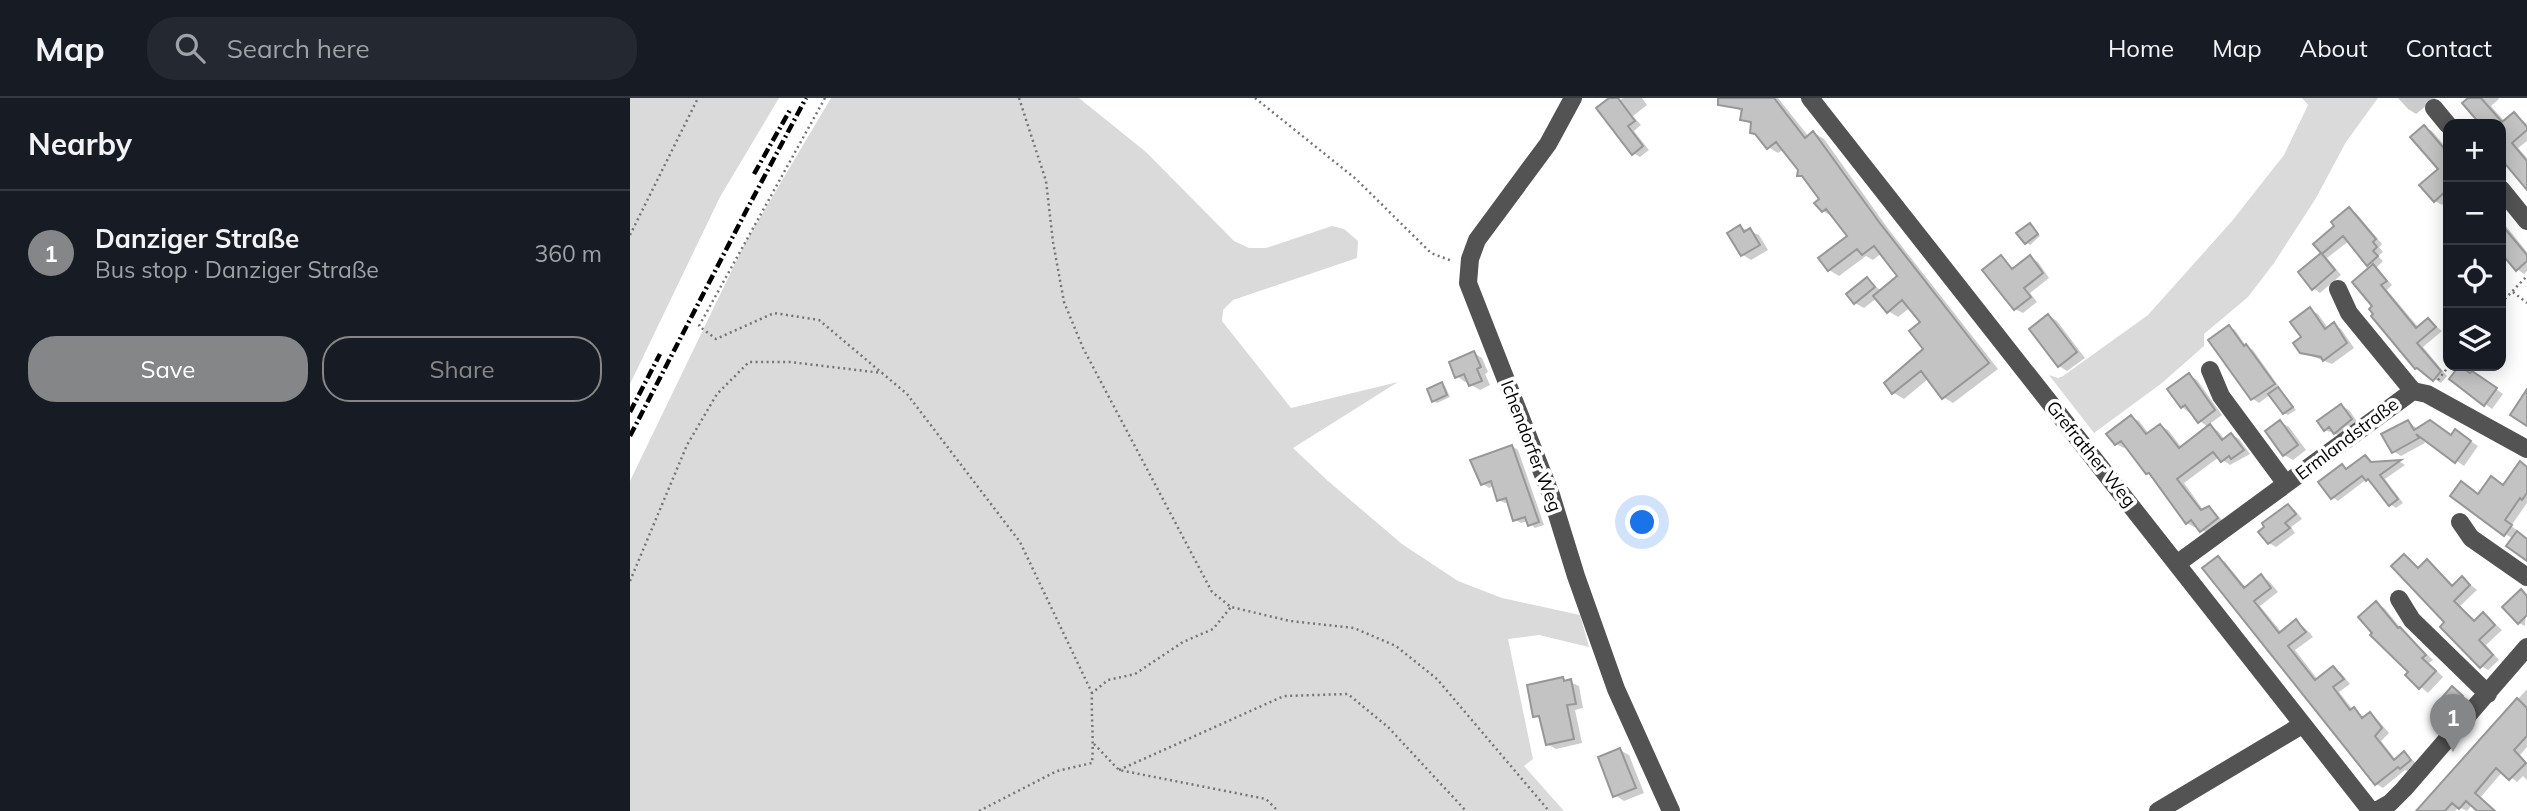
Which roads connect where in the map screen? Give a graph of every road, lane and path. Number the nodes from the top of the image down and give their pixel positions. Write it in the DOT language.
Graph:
graph roads {
  1 [pos="698,98"];
  2 [pos="825,98"];
  3 [pos="1019,98"];
  4 [pos="1255,98"];
  5 [pos="1573,98"];
  6 [pos="1810,98"];
  7 [pos="2434,108"];
  8 [pos="2443,119"];
  9 [pos="2506,195"];
  10 [pos="2527,220"];
  11 [pos="630,234"];
  12 [pos="1468,267"];
  13 [pos="2527,276"];
  14 [pos="2338,289"];
  15 [pos="2512,292"];
  16 [pos="2506,298"];
  17 [pos="2527,303"];
  18 [pos="2210,370"];
  19 [pos="883,373"];
  20 [pos="2413,391"];
  21 [pos="2527,449"];
  22 [pos="2286,484"];
  23 [pos="2460,522"];
  24 [pos="2178,563"];
  25 [pos="2527,577"];
  26 [pos="630,581"];
  27 [pos="2399,599"];
  28 [pos="1231,607"];
  29 [pos="2527,647"];
  30 [pos="1092,692"];
  31 [pos="2488,694"];
  32 [pos="2302,725"];
  33 [pos="1094,744"];
  34 [pos="1119,770"];
  35 [pos="979,811"];
  36 [pos="1278,811"];
  37 [pos="1466,811"];
  38 [pos="1549,811"];
  39 [pos="1671,811"];
  40 [pos="2158,811"];
  41 [pos="2374,811"];
  1 -- 11 [label="path"];
  2 -- 19 [label="path"];
  3 -- 28 [label="path"];
  4 -- 12 [label="path"];
  5 -- 12 [label="street"];
  6 -- 24 [label="street, Grefrather Weg"];
  7 -- 8 [label="street"];
  9 -- 10 [label="street"];
  12 -- 39 [label="street, Ichendorfer Weg"];
  13 -- 15 [label="path"];
  14 -- 20 [label="street"];
  15 -- 16 [label="path"];
  15 -- 17 [label="path"];
  18 -- 22 [label="street"];
  19 -- 26 [label="path"];
  19 -- 30 [label="path"];
  20 -- 21 [label="street, Ermlandstraße"];
  20 -- 22 [label="street, Ermlandstraße"];
  22 -- 24 [label="street, Ermlandstraße"];
  23 -- 25 [label="street"];
  24 -- 32 [label="street, Grefrather Weg"];
  27 -- 31 [label="street"];
  28 -- 30 [label="path"];
  28 -- 38 [label="path"];
  29 -- 31 [label="street"];
  30 -- 33 [label="path"];
  31 -- 41 [label="street"];
  32 -- 40 [label="street"];
  32 -- 41 [label="street, Grefrather Weg"];
  33 -- 34 [label="path"];
  33 -- 35 [label="path"];
  34 -- 36 [label="path"];
  34 -- 37 [label="path"];
}
